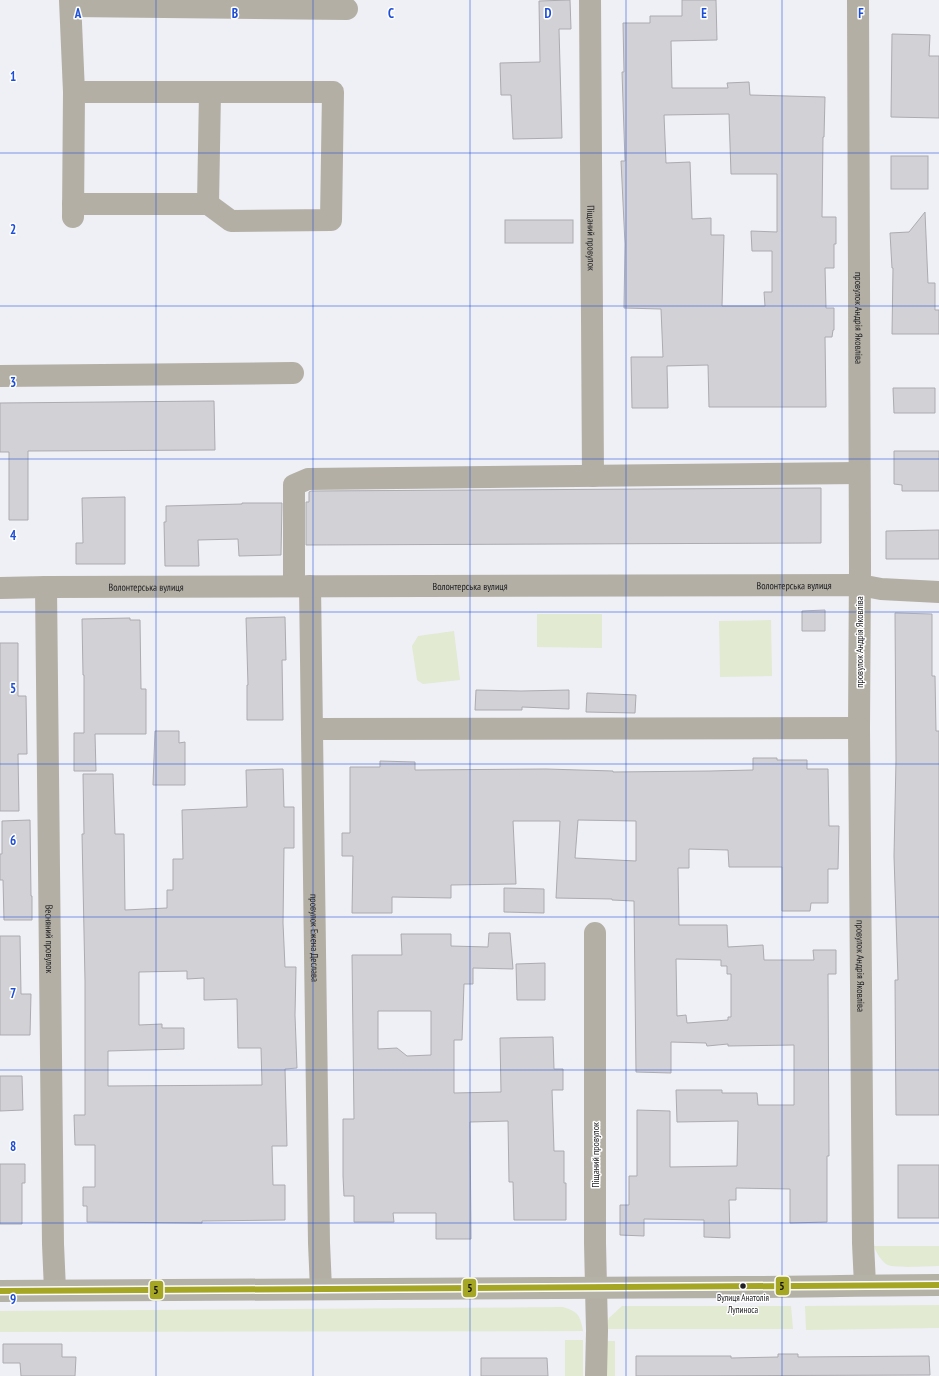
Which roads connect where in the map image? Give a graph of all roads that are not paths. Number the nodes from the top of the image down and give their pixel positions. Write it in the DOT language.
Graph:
graph roads {
  1 [pos="590,0"];
  2 [pos="858,0"];
  3 [pos="71,3"];
  4 [pos="347,9"];
  5 [pos="74,92"];
  6 [pos="210,92"];
  7 [pos="208,204"];
  8 [pos="293,373"];
  9 [pos="0,376"];
  10 [pos="859,473"];
  11 [pos="593,476"];
  12 [pos="860,585"];
  13 [pos="302,586"];
  14 [pos="46,587"];
  15 [pos="0,588"];
  16 [pos="939,592"];
  17 [pos="859,728"];
  18 [pos="312,729"];
  19 [pos="595,933"];
  20 [pos="865,1284"];
  21 [pos="939,1285"];
  22 [pos="595,1286"];
  23 [pos="321,1289"];
  24 [pos="55,1290"];
  25 [pos="0,1291"];
  26 [pos="596,1376"];
  1 -- 11 [label="street, Піщаний провулок"];
  2 -- 10 [label="street, провулок Андрія Яковліва"];
  3 -- 4 [label="street"];
  3 -- 5 [label="street"];
  5 -- 6 [label="street"];
  5 -- 7 [label="street"];
  6 -- 7 [label="street"];
  6 -- 7 [label="street"];
  8 -- 9 [label="street"];
  10 -- 11 [label="street"];
  10 -- 12 [label="street, провулок Андрія Яковліва"];
  11 -- 13 [label="street, провулок Ежена Деслава"];
  12 -- 13 [label="street, Волонтерська вулиця"];
  12 -- 16 [label="street, Волонтерська вулиця"];
  12 -- 17 [label="street, провулок Андрія Яковліва"];
  13 -- 14 [label="street, Волонтерська вулиця"];
  13 -- 18 [label="street, провулок Ежена Деслава"];
  14 -- 15 [label="street, Волонтерська вулиця"];
  14 -- 24 [label="street, Весняний провулок"];
  17 -- 18 [label="street"];
  17 -- 20 [label="street, провулок Андрія Яковліва"];
  18 -- 23 [label="street, провулок Ежена Деслава"];
  19 -- 22 [label="street, Піщаний провулок"];
  20 -- 21 [label="main road"];
  20 -- 22 [label="main road"];
  22 -- 23 [label="main road"];
  22 -- 26 [label="street, Піщаний провулок"];
  23 -- 24 [label="main road"];
  24 -- 25 [label="main road"];
}
